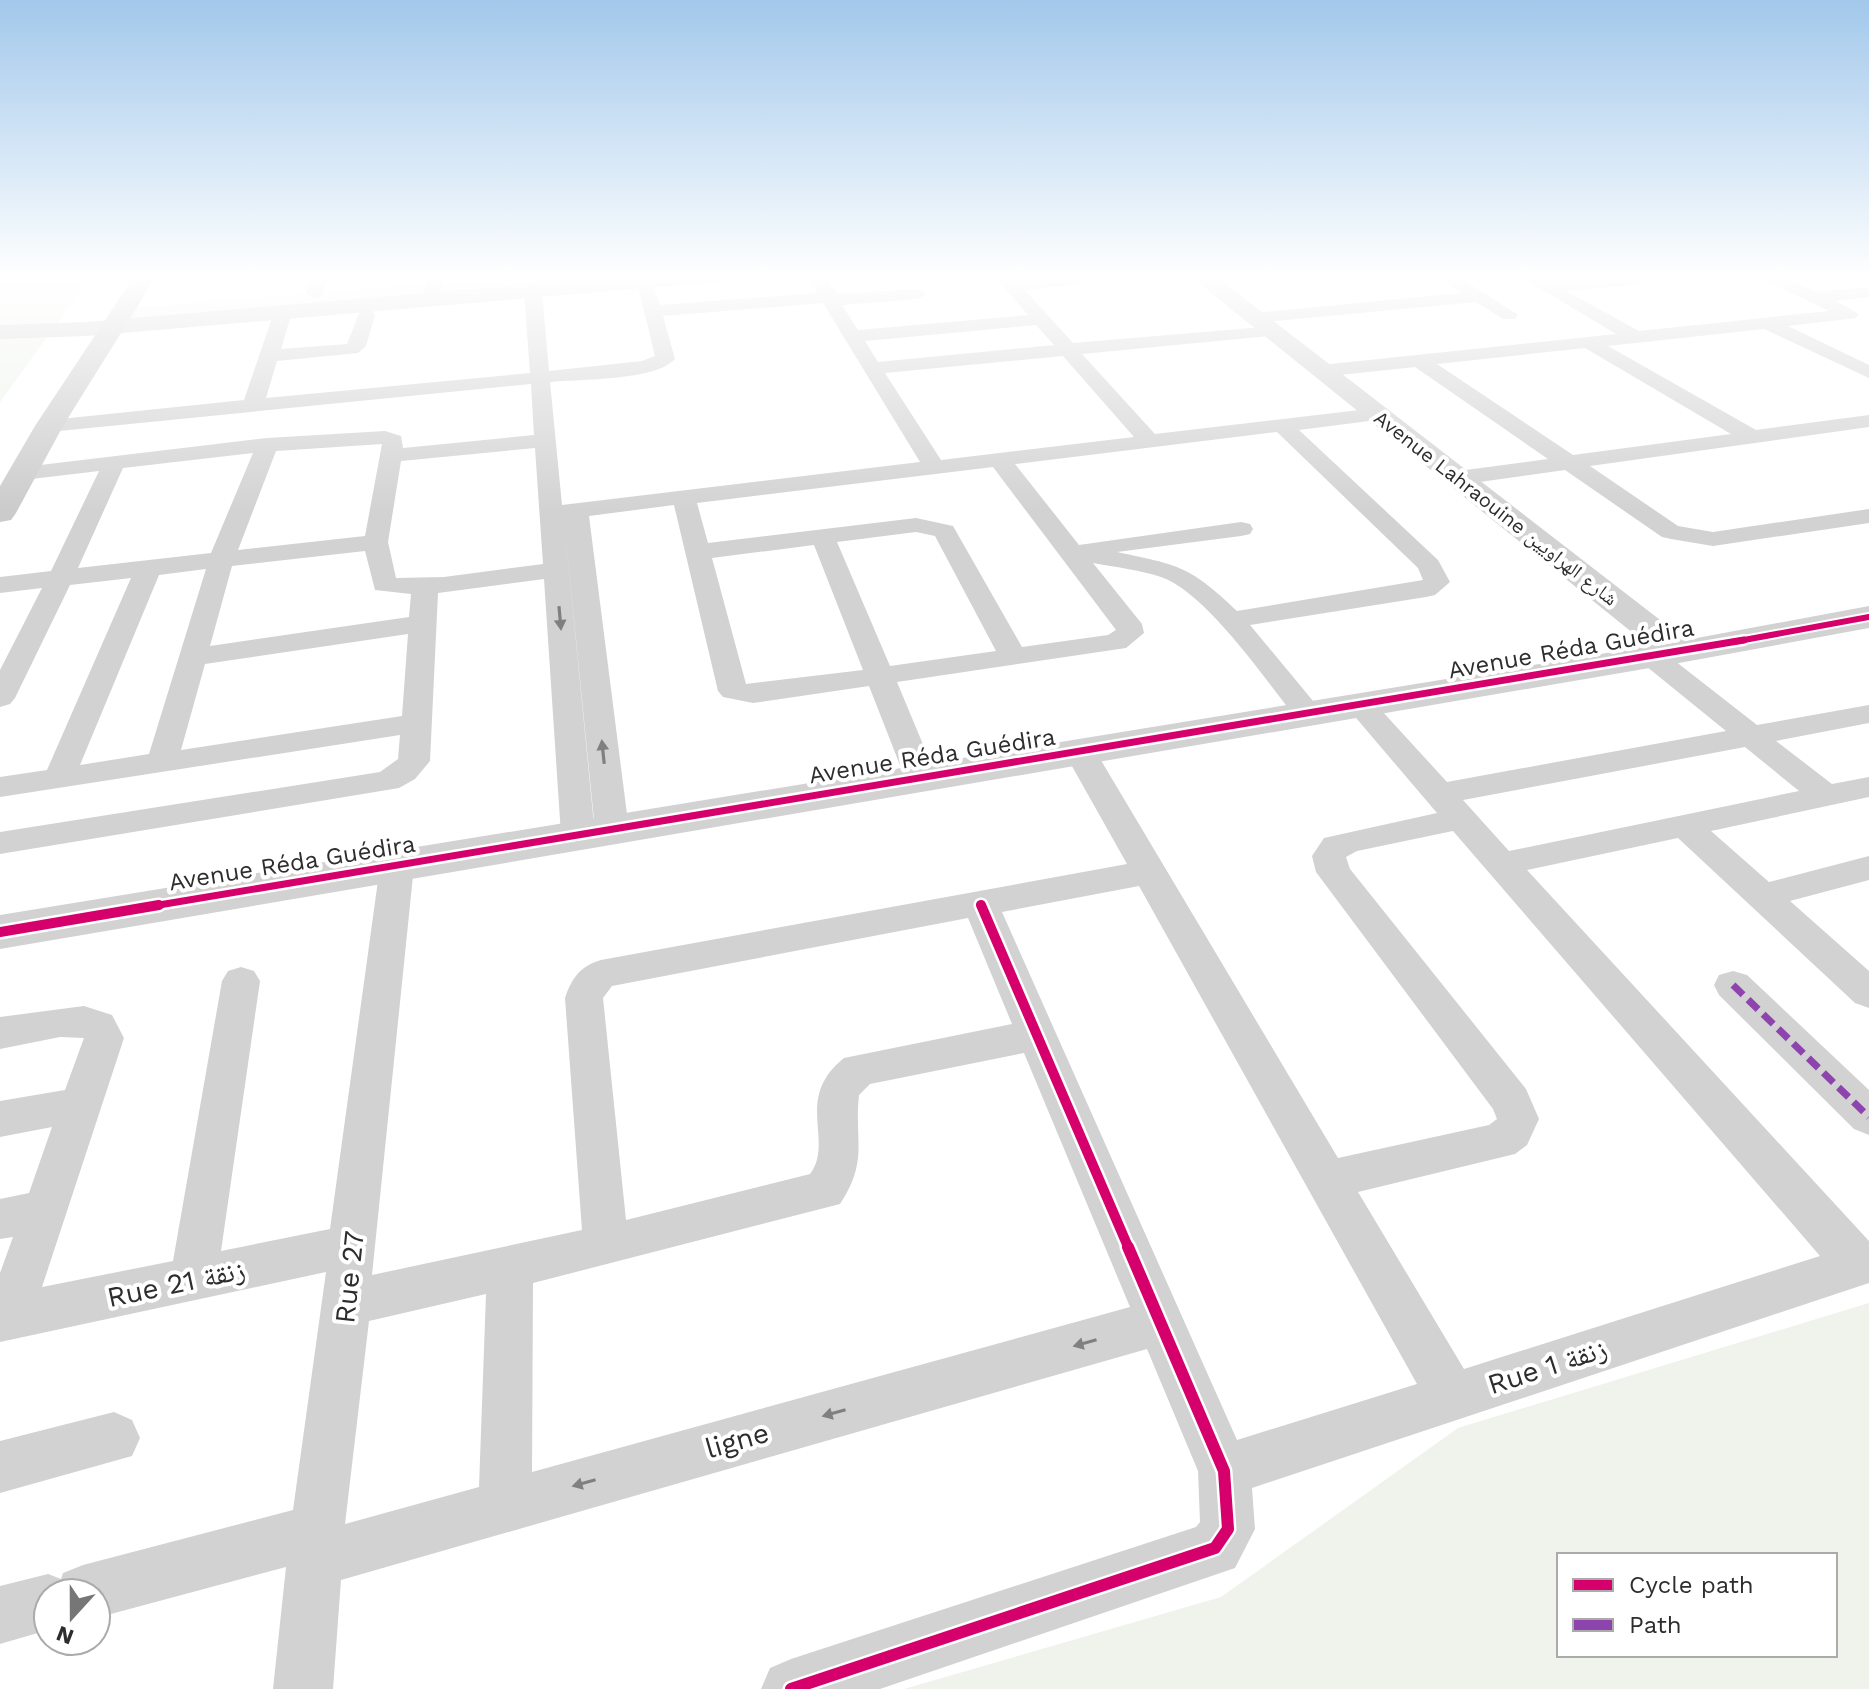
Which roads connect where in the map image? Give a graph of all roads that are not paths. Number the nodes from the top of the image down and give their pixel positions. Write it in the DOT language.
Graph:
graph roads {
  1 [pos="77,354"];
  2 [pos="86,354"];
  3 [pos="295,354"];
  4 [pos="538,354"];
  5 [pos="664,354"];
  6 [pos="865,354"];
  7 [pos="1028,354"];
  8 [pos="1072,354"];
  9 [pos="1299,354"];
  10 [pos="1476,354"];
  11 [pos="1608,354"];
  12 [pos="1831,354"];
  13 [pos="269,356"];
  14 [pos="1418,360"];
  15 [pos="874,368"];
  16 [pos="1321,371"];
  17 [pos="1869,372"];
  18 [pos="540,379"];
  19 [pos="253,406"];
  20 [pos="1377,414"];
  21 [pos="1869,421"];
  22 [pos="1281,425"];
  23 [pos="49,426"];
  24 [pos="18,431"];
  25 [pos="1752,437"];
  26 [pos="546,440"];
  27 [pos="1149,441"];
  28 [pos="267,445"];
  29 [pos="389,456"];
  30 [pos="999,459"];
  31 [pos="115,462"];
  32 [pos="1565,462"];
  33 [pos="934,467"];
  34 [pos="23,473"];
  35 [pos="1458,478"];
  36 [pos="684,497"];
  37 [pos="564,511"];
  38 [pos="0,513"];
  39 [pos="1869,516"];
  40 [pos="1241,529"];
  41 [pos="823,537"];
  42 [pos="1151,540"];
  43 [pos="376,542"];
  44 [pos="1073,551"];
  45 [pos="697,552"];
  46 [pos="222,558"];
  47 [pos="149,567"];
  48 [pos="556,570"];
  49 [pos="1170,571"];
  50 [pos="61,577"];
  51 [pos="0,585"];
  52 [pos="425,585"];
  53 [pos="1869,617"];
  54 [pos="1231,620"];
  55 [pos="424,623"];
  56 [pos="1665,654"];
  57 [pos="193,657"];
  58 [pos="1014,657"];
  59 [pos="879,674"];
  60 [pos="0,698"];
  61 [pos="1360,705"];
  62 [pos="1308,713"];
  63 [pos="1869,714"];
  64 [pos="418,723"];
  65 [pos="1753,737"];
  66 [pos="1080,752"];
  67 [pos="162,762"];
  68 [pos="59,778"];
  69 [pos="921,778"];
  70 [pos="0,787"];
  71 [pos="1869,787"];
  72 [pos="1826,796"];
  73 [pos="1450,806"];
  74 [pos="1685,826"];
  75 [pos="595,833"];
  76 [pos="0,843"];
  77 [pos="1501,864"];
  78 [pos="397,866"];
  79 [pos="1869,868"];
  80 [pos="1150,872"];
  81 [pos="1762,896"];
  82 [pos="980,904"];
  83 [pos="0,932"];
  84 [pos="1861,978"];
  85 [pos="241,981"];
  86 [pos="1733,985"];
  87 [pos="0,1033"];
  88 [pos="1036,1035"];
  89 [pos="81,1105"];
  90 [pos="1869,1117"];
  91 [pos="0,1119"];
  92 [pos="1327,1180"];
  93 [pos="45,1210"];
  94 [pos="0,1219"];
  95 [pos="351,1246"];
  96 [pos="606,1246"];
  97 [pos="1864,1264"];
  98 [pos="510,1268"];
  99 [pos="193,1281"];
  100 [pos="347,1303"];
  101 [pos="4,1318"];
  102 [pos="1160,1322"];
  103 [pos="1452,1397"];
  104 [pos="114,1438"];
  105 [pos="0,1467"];
  106 [pos="1224,1471"];
  107 [pos="505,1505"];
  108 [pos="316,1545"];
  109 [pos="112,1587"];
  110 [pos="32,1606"];
  111 [pos="0,1615"];
  112 [pos="303,1689"];
  113 [pos="791,1689"];
  1 -- 24 [label="main road"];
  2 -- 23 [label="main road"];
  3 -- 13 [label="street"];
  4 -- 18 [label="street"];
  5 -- 18 [label="street"];
  6 -- 15 [label="street"];
  7 -- 15 [label="street"];
  8 -- 27 [label="street"];
  9 -- 16 [label="street, Avenue Lahraouine شارع الهراويين"];
  10 -- 14 [label="street"];
  11 -- 25 [label="street"];
  12 -- 17 [label="street"];
  13 -- 19 [label="street"];
  14 -- 16 [label="street"];
  14 -- 32 [label="street"];
  15 -- 33 [label="street"];
  16 -- 20 [label="street, Avenue Lahraouine شارع الهراويين"];
  18 -- 19 [label="street"];
  18 -- 26 [label="street"];
  19 -- 23 [label="street"];
  20 -- 22 [label="street"];
  20 -- 35 [label="street, Avenue Lahraouine شارع الهراويين"];
  21 -- 25 [label="street"];
  22 -- 27 [label="street"];
  22 -- 54 [label="street"];
  23 -- 34 [label="main road"];
  25 -- 32 [label="street"];
  26 -- 29 [label="street"];
  26 -- 37 [label="street"];
  27 -- 30 [label="street"];
  28 -- 29 [label="street"];
  28 -- 31 [label="street"];
  28 -- 46 [label="street"];
  29 -- 43 [label="street"];
  30 -- 33 [label="street"];
  30 -- 44 [label="street"];
  31 -- 34 [label="street"];
  31 -- 50 [label="street"];
  32 -- 35 [label="street"];
  32 -- 39 [label="street"];
  33 -- 36 [label="street"];
  34 -- 38 [label="main road"];
  35 -- 56 [label="street, Avenue Lahraouine شارع الهراويين"];
  36 -- 37 [label="street"];
  36 -- 45 [label="street"];
  37 -- 48 [label="street"];
  75 -- 37 [label="street, one-way"];
  40 -- 42 [label="street"];
  41 -- 45 [label="street"];
  41 -- 58 [label="street"];
  41 -- 59 [label="street"];
  42 -- 44 [label="street"];
  42 -- 49 [label="street"];
  43 -- 46 [label="street"];
  43 -- 52 [label="street"];
  44 -- 49 [label="street"];
  44 -- 58 [label="street"];
  45 -- 59 [label="street"];
  46 -- 47 [label="street"];
  46 -- 57 [label="street"];
  47 -- 50 [label="street"];
  47 -- 68 [label="street"];
  48 -- 52 [label="street"];
  48 -- 75 [label="street, one-way"];
  49 -- 54 [label="street"];
  50 -- 51 [label="street"];
  50 -- 60 [label="street"];
  52 -- 55 [label="street"];
  53 -- 56 [label="street, Avenue Réda Guédira"];
  54 -- 62 [label="street"];
  55 -- 57 [label="street"];
  55 -- 64 [label="street"];
  56 -- 61 [label="street, Avenue Réda Guédira"];
  56 -- 65 [label="street"];
  57 -- 67 [label="street"];
  58 -- 59 [label="street"];
  59 -- 69 [label="street"];
  61 -- 62 [label="street, Avenue Réda Guédira"];
  61 -- 73 [label="street"];
  62 -- 66 [label="street, Avenue Réda Guédira"];
  63 -- 65 [label="street"];
  64 -- 67 [label="street"];
  64 -- 76 [label="street"];
  65 -- 72 [label="street"];
  65 -- 73 [label="street"];
  66 -- 69 [label="street, Avenue Réda Guédira"];
  66 -- 80 [label="street"];
  67 -- 68 [label="street"];
  68 -- 70 [label="street"];
  69 -- 75 [label="street, Avenue Réda Guédira"];
  71 -- 72 [label="street"];
  72 -- 74 [label="street"];
  73 -- 77 [label="street"];
  73 -- 92 [label="street"];
  74 -- 77 [label="street"];
  74 -- 81 [label="street"];
  75 -- 78 [label="street, Avenue Réda Guédira"];
  77 -- 97 [label="street"];
  78 -- 83 [label="street, Avenue Réda Guédira"];
  78 -- 95 [label="street, Rue 27"];
  79 -- 81 [label="street"];
  80 -- 82 [label="street"];
  80 -- 92 [label="street"];
  81 -- 84 [label="street"];
  82 -- 88 [label="street"];
  82 -- 96 [label="street"];
  85 -- 99 [label="street"];
  86 -- 90 [label="street"];
  87 -- 89 [label="street"];
  88 -- 96 [label="street"];
  88 -- 102 [label="street"];
  89 -- 91 [label="street"];
  89 -- 93 [label="street"];
  92 -- 103 [label="street"];
  93 -- 94 [label="street"];
  93 -- 101 [label="street"];
  95 -- 99 [label="street, Rue 21 زنقة"];
  95 -- 100 [label="street, Rue 27"];
  96 -- 98 [label="street"];
  97 -- 103 [label="street, Rue 1 زنقة"];
  98 -- 100 [label="street"];
  98 -- 107 [label="street"];
  99 -- 101 [label="street, Rue 21 زنقة"];
  100 -- 108 [label="street, Rue 27"];
  102 -- 106 [label="street"];
  102 -- 107 [label="street, ligne, one-way"];
  103 -- 106 [label="street, Rue 1 زنقة"];
  104 -- 105 [label="street"];
  106 -- 113 [label="street"];
  107 -- 108 [label="street, ligne"];
  108 -- 109 [label="street, ligne"];
  108 -- 112 [label="street, Rue 27"];
  110 -- 111 [label="street"];
}
